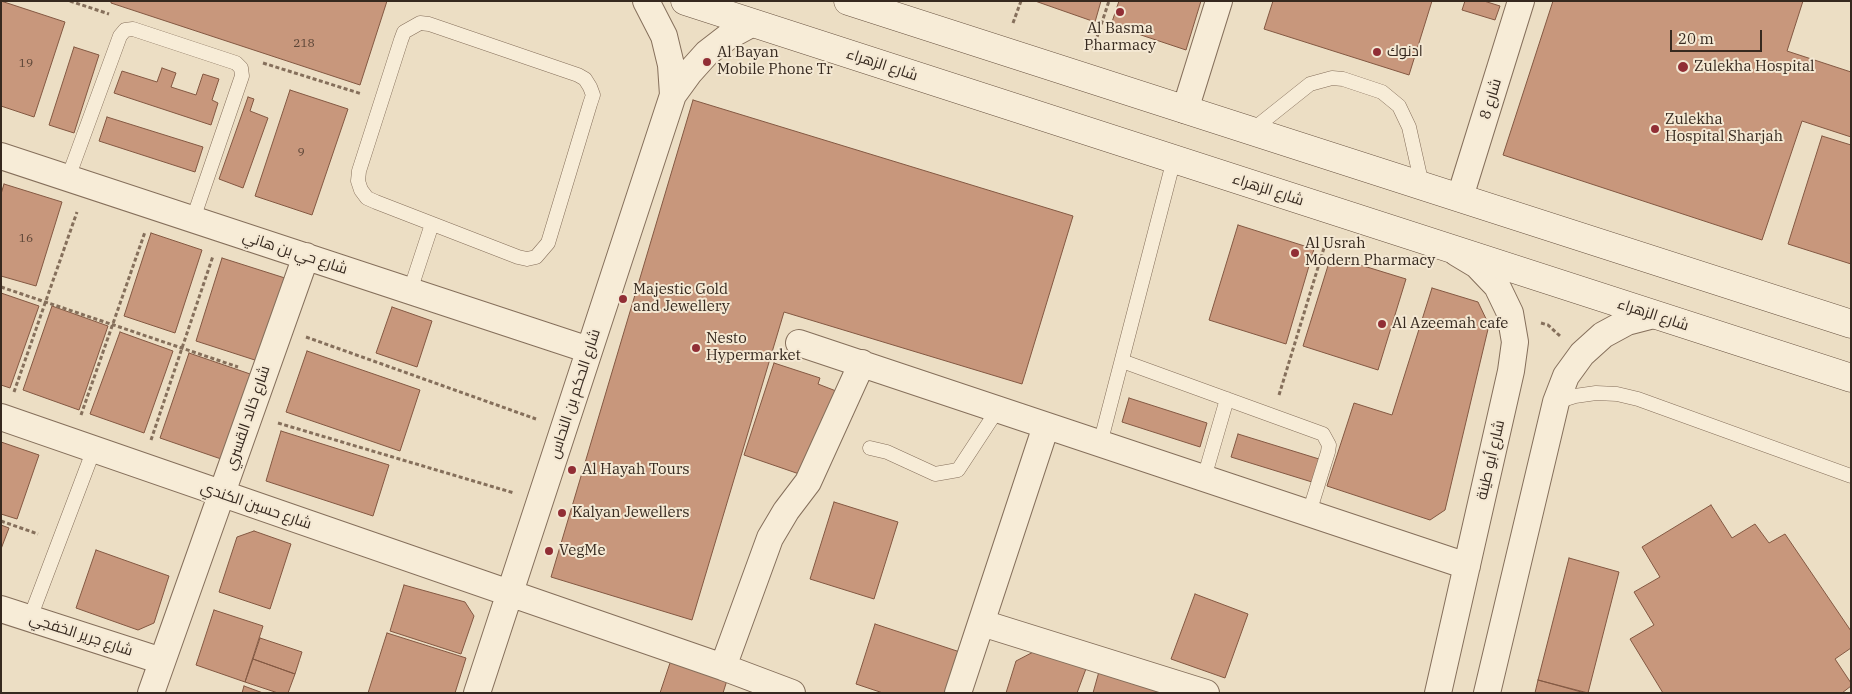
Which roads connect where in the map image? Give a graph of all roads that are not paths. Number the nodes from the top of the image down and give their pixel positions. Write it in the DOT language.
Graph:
graph roads {
  1 [pos="646,1"];
  2 [pos="685,1"];
  3 [pos="848,1"];
  4 [pos="1219,1"];
  5 [pos="1521,1"];
  6 [pos="753,23"];
  7 [pos="673,95"];
  8 [pos="1185,110"];
  9 [pos="1251,131"];
  10 [pos="1,156"];
  11 [pos="1174,160"];
  12 [pos="77,181"];
  13 [pos="1422,185"];
  14 [pos="1460,197"];
  15 [pos="193,219"];
  16 [pos="432,224"];
  17 [pos="1452,250"];
  18 [pos="306,256"];
  19 [pos="410,291"];
  20 [pos="1654,315"];
  21 [pos="1851,324"];
  22 [pos="799,343"];
  23 [pos="590,350"];
  24 [pos="1122,362"];
  25 [pos="862,363"];
  26 [pos="1851,378"];
  27 [pos="1227,398"];
  28 [pos="1556,402"];
  29 [pos="998,409"];
  30 [pos="3,418"];
  31 [pos="1046,426"];
  32 [pos="1100,444"];
  33 [pos="83,446"];
  34 [pos="870,448"];
  35 [pos="1851,476"];
  36 [pos="1204,478"];
  37 [pos="222,494"];
  38 [pos="1309,513"];
  39 [pos="1467,566"];
  40 [pos="510,594"];
  41 [pos="1,609"];
  42 [pos="30,618"];
  43 [pos="982,622"];
  44 [pos="162,661"];
  45 [pos="723,667"];
  46 [pos="1180,689"];
  47 [pos="151,693"];
  48 [pos="477,693"];
  49 [pos="792,693"];
  50 [pos="958,693"];
  51 [pos="1206,693"];
  52 [pos="1438,693"];
  53 [pos="1486,693"];
  1 -- 7 [label="street, شارع الحكم بن النحاس"];
  2 -- 6 [label="main road, شارع الزهراء"];
  3 -- 8 [label="main road"];
  4 -- 8 [label="street"];
  5 -- 14 [label="street, شارع 8"];
  6 -- 7 [label="street, شارع الحكم بن النحاس"];
  6 -- 11 [label="main road, شارع الزهراء"];
  7 -- 23 [label="street, شارع الحكم بن النحاس"];
  8 -- 9 [label="main road"];
  9 -- 13 [label="main road"];
  9 -- 13 [label="lane"];
  10 -- 12 [label="street, شارع حي بن هاني"];
  11 -- 17 [label="main road, شارع الزهراء"];
  11 -- 24 [label="lane"];
  12 -- 15 [label="street, شارع حي بن هاني"];
  12 -- 15 [label="lane"];
  13 -- 14 [label="main road"];
  14 -- 21 [label="main road"];
  15 -- 18 [label="street, شارع حي بن هاني"];
  16 -- 16 [label="lane"];
  16 -- 19 [label="lane"];
  17 -- 20 [label="main road, شارع الزهراء"];
  17 -- 39 [label="street, شارع أبو طينة"];
  18 -- 19 [label="street, شارع حي بن هاني"];
  18 -- 37 [label="street, شارع خالد القسري"];
  19 -- 23 [label="street, شارع حي بن هاني"];
  20 -- 26 [label="main road, شارع الزهراء"];
  20 -- 28 [label="street"];
  22 -- 25 [label="street"];
  23 -- 40 [label="street, شارع الحكم بن النحاس"];
  24 -- 27 [label="lane"];
  24 -- 32 [label="lane"];
  25 -- 29 [label="street"];
  25 -- 45 [label="street"];
  27 -- 36 [label="lane"];
  27 -- 38 [label="lane"];
  28 -- 35 [label="lane"];
  28 -- 53 [label="street"];
  29 -- 31 [label="street"];
  29 -- 34 [label="lane"];
  30 -- 33 [label="street, شارع حسين الكندي"];
  31 -- 32 [label="street"];
  31 -- 43 [label="street"];
  32 -- 36 [label="street"];
  33 -- 37 [label="street, شارع حسين الكندي"];
  33 -- 42 [label="lane"];
  36 -- 38 [label="street"];
  37 -- 40 [label="street, شارع حسين الكندي"];
  37 -- 44 [label="street, شارع خالد القسري"];
  38 -- 39 [label="street"];
  39 -- 52 [label="street, شارع أبو طينة"];
  40 -- 45 [label="street, شارع حسين الكندي"];
  40 -- 48 [label="street, شارع الحكم بن النحاس"];
  41 -- 42 [label="street, شارع جرير الخفجي"];
  42 -- 44 [label="street, شارع جرير الخفجي"];
  43 -- 46 [label="street"];
  43 -- 50 [label="street"];
  44 -- 47 [label="street, شارع خالد القسري"];
  45 -- 49 [label="street, شارع حسين الكندي"];
  46 -- 51 [label="street"];
}
